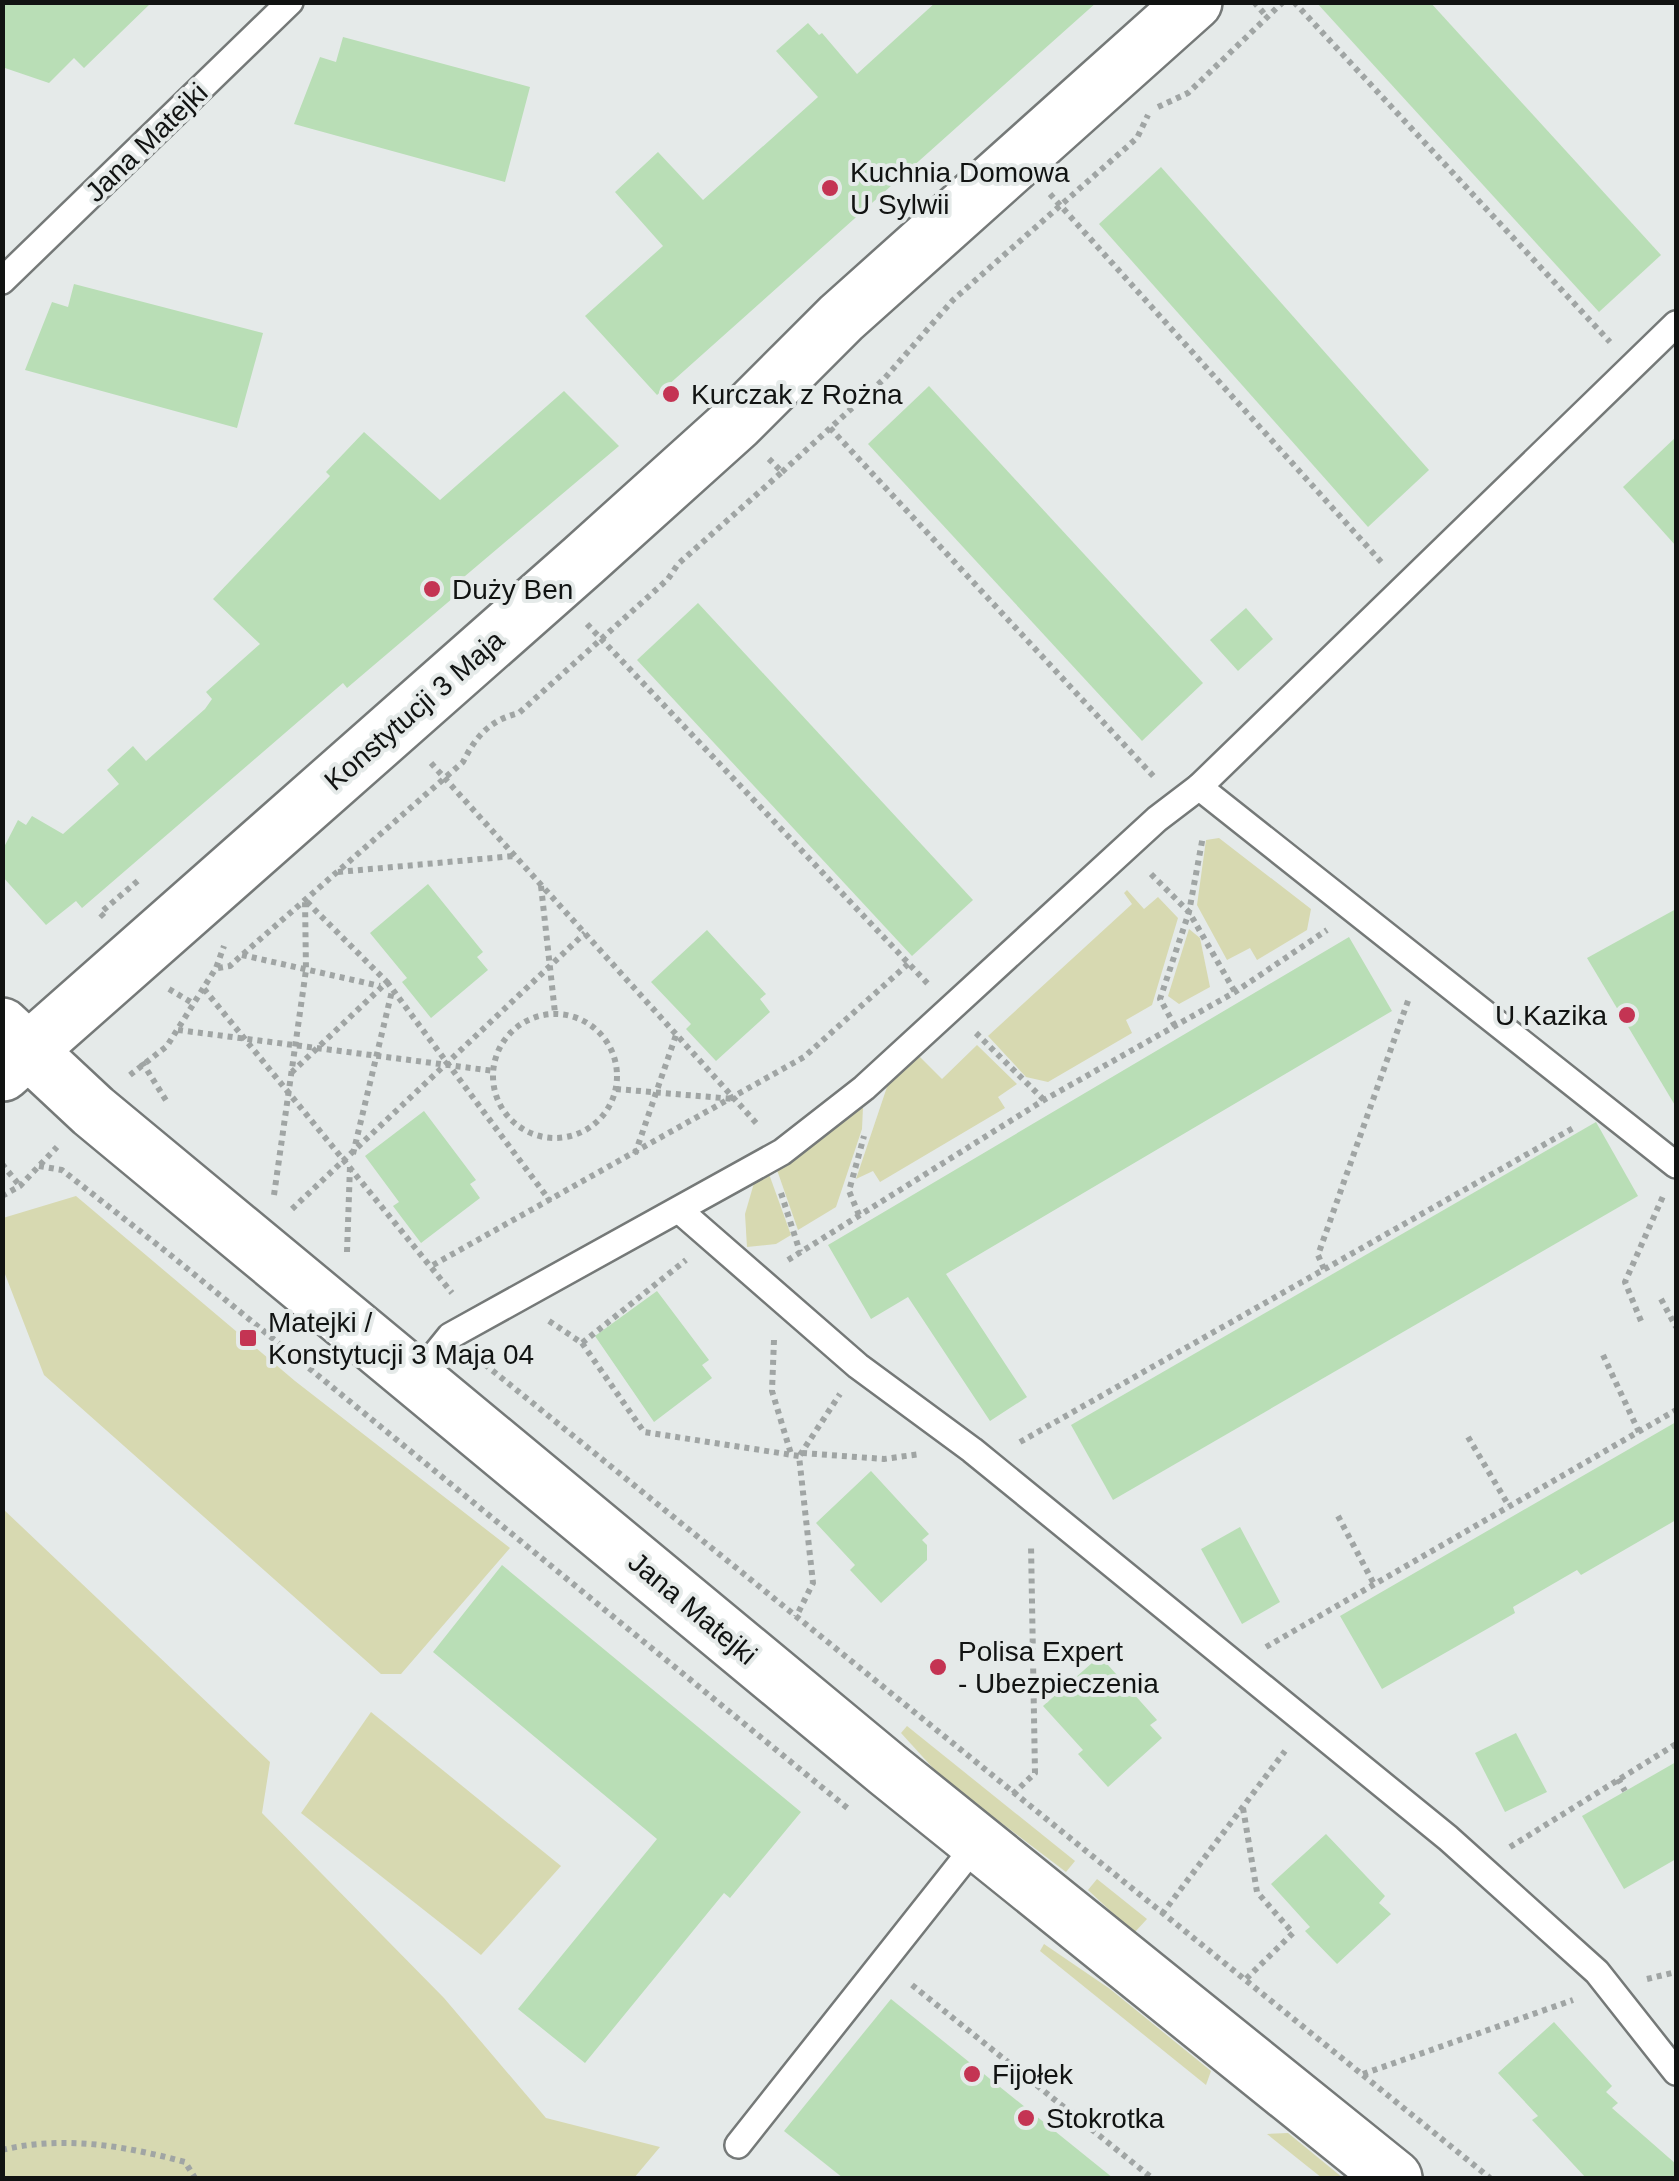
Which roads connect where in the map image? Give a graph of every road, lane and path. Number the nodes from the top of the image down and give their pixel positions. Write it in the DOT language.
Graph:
graph roads {
  1 [pos="290,2"];
  2 [pos="1194,2"];
  3 [pos="1254,2"];
  4 [pos="1283,2"];
  5 [pos="1294,2"];
  6 [pos="1267,16"];
  7 [pos="1042,186"];
  8 [pos="1059,204"];
  9 [pos="2,281"];
  10 [pos="1676,324"];
  11 [pos="1633,366"];
  12 [pos="830,428"];
  13 [pos="782,472"];
  14 [pos="1404,588"];
  15 [pos="586,623"];
  16 [pos="430,762"];
  17 [pos="1188,794"];
  18 [pos="1230,811"];
  19 [pos="1125,848"];
  20 [pos="515,856"];
  21 [pos="338,872"];
  22 [pos="541,885"];
  23 [pos="1350,909"];
  24 [pos="1189,912"];
  25 [pos="585,934"];
  26 [pos="242,955"];
  27 [pos="908,964"];
  28 [pos="550,968"];
  29 [pos="306,970"];
  30 [pos="384,984"];
  31 [pos="204,988"];
  32 [pos="392,990"];
  33 [pos="1235,992"];
  34 [pos="1408,999"];
  35 [pos="951,1008"];
  36 [pos="555,1013"];
  37 [pos="1175,1026"];
  38 [pos="177,1030"];
  39 [pos="676,1034"];
  40 [pos="246,1040"];
  41 [pos="296,1046"];
  42 [pos="316,1048"];
  43 [pos="11,1050"];
  44 [pos="376,1056"];
  45 [pos="142,1062"];
  46 [pos="448,1065"];
  47 [pos="494,1071"];
  48 [pos="292,1072"];
  49 [pos="864,1088"];
  50 [pos="616,1089"];
  51 [pos="290,1092"];
  52 [pos="656,1093"];
  53 [pos="735,1100"];
  54 [pos="1044,1100"];
  55 [pos="1606,1109"];
  56 [pos="173,1110"];
  57 [pos="353,1154"];
  58 [pos="636,1154"];
  59 [pos="776,1155"];
  60 [pos="348,1163"];
  61 [pos="2,1164"];
  62 [pos="38,1166"];
  63 [pos="1673,1174"];
  64 [pos="259,1182"];
  65 [pos="20,1186"];
  66 [pos="274,1195"];
  67 [pos="550,1201"];
  68 [pos="292,1209"];
  69 [pos="680,1210"];
  70 [pos="859,1215"];
  71 [pos="306,1220"];
  72 [pos="711,1240"];
  73 [pos="333,1242"];
  74 [pos="347,1252"];
  75 [pos="800,1252"];
  76 [pos="362,1264"];
  77 [pos="432,1265"];
  78 [pos="1324,1269"];
  79 [pos="764,1285"];
  80 [pos="514,1299"];
  81 [pos="1661,1299"];
  82 [pos="786,1303"];
  83 [pos="1641,1321"];
  84 [pos="1676,1327"];
  85 [pos="462,1329"];
  86 [pos="582,1343"];
  87 [pos="1603,1355"];
  88 [pos="858,1366"];
  89 [pos="416,1378"];
  90 [pos="1676,1410"];
  91 [pos="1639,1432"];
  92 [pos="1468,1437"];
  93 [pos="797,1455"];
  94 [pos="979,1456"];
  95 [pos="1030,1497"];
  96 [pos="1509,1506"];
  97 [pos="1338,1516"];
  98 [pos="1374,1584"];
  99 [pos="796,1616"];
  100 [pos="1238,1666"];
  101 [pos="1306,1722"];
  102 [pos="1676,1744"];
  103 [pos="1618,1779"];
  104 [pos="1626,1791"];
  105 [pos="1013,1794"];
  106 [pos="1243,1806"];
  107 [pos="860,1818"];
  108 [pos="978,1842"];
  109 [pos="1480,1866"];
  110 [pos="1162,1914"];
  111 [pos="882,1961"];
  112 [pos="1676,1972"];
  113 [pos="1245,1980"];
  114 [pos="1610,1987"];
  115 [pos="1676,2072"];
  116 [pos="1362,2075"];
  117 [pos="738,2145"];
  118 [pos="2,2150"];
  119 [pos="195,2178"];
  120 [pos="1152,2178"];
  121 [pos="1394,2178"];
  122 [pos="1490,2178"];
  1 -- 9 [label="lane, Jana Matejki"];
  2 -- 43 [label="street, Konstytucji 3 Maja"];
  3 -- 6 [label="path"];
  4 -- 6 [label="path"];
  5 -- 11 [label="path"];
  6 -- 8 [label="path"];
  7 -- 8 [label="path"];
  8 -- 12 [label="path"];
  8 -- 14 [label="path"];
  10 -- 11 [label="lane"];
  11 -- 14 [label="lane"];
  12 -- 13 [label="path"];
  12 -- 17 [label="path"];
  14 -- 17 [label="lane"];
  15 -- 27 [label="path"];
  16 -- 20 [label="path"];
  17 -- 18 [label="lane"];
  17 -- 19 [label="lane"];
  18 -- 23 [label="lane"];
  18 -- 24 [label="path"];
  19 -- 24 [label="path"];
  19 -- 35 [label="lane"];
  20 -- 21 [label="path"];
  20 -- 22 [label="path"];
  22 -- 25 [label="path"];
  22 -- 28 [label="path"];
  23 -- 33 [label="path"];
  23 -- 55 [label="lane"];
  24 -- 33 [label="path"];
  24 -- 37 [label="path"];
  25 -- 28 [label="path"];
  25 -- 39 [label="path"];
  26 -- 29 [label="path"];
  27 -- 35 [label="path"];
  27 -- 53 [label="path"];
  28 -- 36 [label="path"];
  28 -- 46 [label="path"];
  29 -- 30 [label="path"];
  29 -- 30 [label="path"];
  29 -- 41 [label="path"];
  30 -- 32 [label="path"];
  30 -- 42 [label="path"];
  31 -- 40 [label="path"];
  32 -- 44 [label="path"];
  32 -- 46 [label="path"];
  33 -- 37 [label="path"];
  34 -- 78 [label="path"];
  35 -- 49 [label="lane"];
  35 -- 54 [label="path"];
  36 -- 47 [label="path"];
  36 -- 50 [label="path"];
  37 -- 54 [label="path"];
  38 -- 40 [label="path"];
  39 -- 52 [label="path"];
  39 -- 53 [label="path"];
  40 -- 41 [label="path"];
  40 -- 51 [label="path"];
  41 -- 42 [label="path"];
  41 -- 48 [label="path"];
  42 -- 44 [label="path"];
  42 -- 48 [label="path"];
  43 -- 89 [label="street, Jana Matejki"];
  44 -- 46 [label="path"];
  44 -- 57 [label="path"];
  45 -- 56 [label="path"];
  46 -- 47 [label="path"];
  46 -- 57 [label="path"];
  46 -- 67 [label="path"];
  47 -- 50 [label="path"];
  48 -- 51 [label="path"];
  49 -- 59 [label="lane"];
  49 -- 70 [label="path"];
  50 -- 52 [label="path"];
  51 -- 60 [label="path"];
  51 -- 66 [label="path"];
  52 -- 53 [label="path"];
  52 -- 58 [label="path"];
  53 -- 58 [label="path"];
  53 -- 59 [label="path"];
  54 -- 70 [label="path"];
  55 -- 63 [label="lane"];
  55 -- 78 [label="path"];
  57 -- 60 [label="path"];
  58 -- 67 [label="path"];
  59 -- 69 [label="lane"];
  59 -- 75 [label="path"];
  60 -- 68 [label="path"];
  60 -- 74 [label="path"];
  60 -- 77 [label="path"];
  61 -- 65 [label="path"];
  62 -- 107 [label="path"];
  63 -- 83 [label="path"];
  64 -- 66 [label="path"];
  66 -- 68 [label="path"];
  67 -- 77 [label="path"];
  68 -- 71 [label="path"];
  69 -- 72 [label="lane"];
  69 -- 80 [label="lane"];
  70 -- 75 [label="path"];
  72 -- 79 [label="lane"];
  72 -- 86 [label="path"];
  73 -- 74 [label="path"];
  74 -- 76 [label="path"];
  75 -- 79 [label="path"];
  77 -- 85 [label="path"];
  78 -- 94 [label="path"];
  79 -- 82 [label="lane"];
  80 -- 85 [label="lane"];
  80 -- 86 [label="path"];
  81 -- 84 [label="path"];
  82 -- 88 [label="lane"];
  82 -- 93 [label="path"];
  85 -- 89 [label="lane"];
  85 -- 99 [label="path"];
  86 -- 93 [label="path"];
  87 -- 91 [label="path"];
  88 -- 93 [label="path"];
  88 -- 94 [label="lane"];
  89 -- 108 [label="street, Jana Matejki"];
  90 -- 91 [label="path"];
  91 -- 96 [label="path"];
  92 -- 96 [label="path"];
  93 -- 94 [label="path"];
  93 -- 99 [label="path"];
  94 -- 95 [label="lane"];
  95 -- 100 [label="lane"];
  95 -- 105 [label="path"];
  96 -- 98 [label="path"];
  97 -- 98 [label="path"];
  98 -- 100 [label="path"];
  99 -- 105 [label="path"];
  100 -- 101 [label="lane"];
  101 -- 106 [label="path"];
  101 -- 109 [label="lane"];
  102 -- 103 [label="path"];
  103 -- 104 [label="path"];
  103 -- 109 [label="path"];
  105 -- 110 [label="path"];
  106 -- 110 [label="path"];
  106 -- 113 [label="path"];
  108 -- 111 [label="lane"];
  108 -- 121 [label="street, Jana Matejki"];
  109 -- 114 [label="lane"];
  110 -- 113 [label="path"];
  111 -- 117 [label="lane"];
  111 -- 120 [label="path"];
  112 -- 114 [label="path"];
  113 -- 116 [label="path"];
  114 -- 115 [label="lane"];
  114 -- 116 [label="path"];
  116 -- 122 [label="path"];
  118 -- 119 [label="path"];
}
